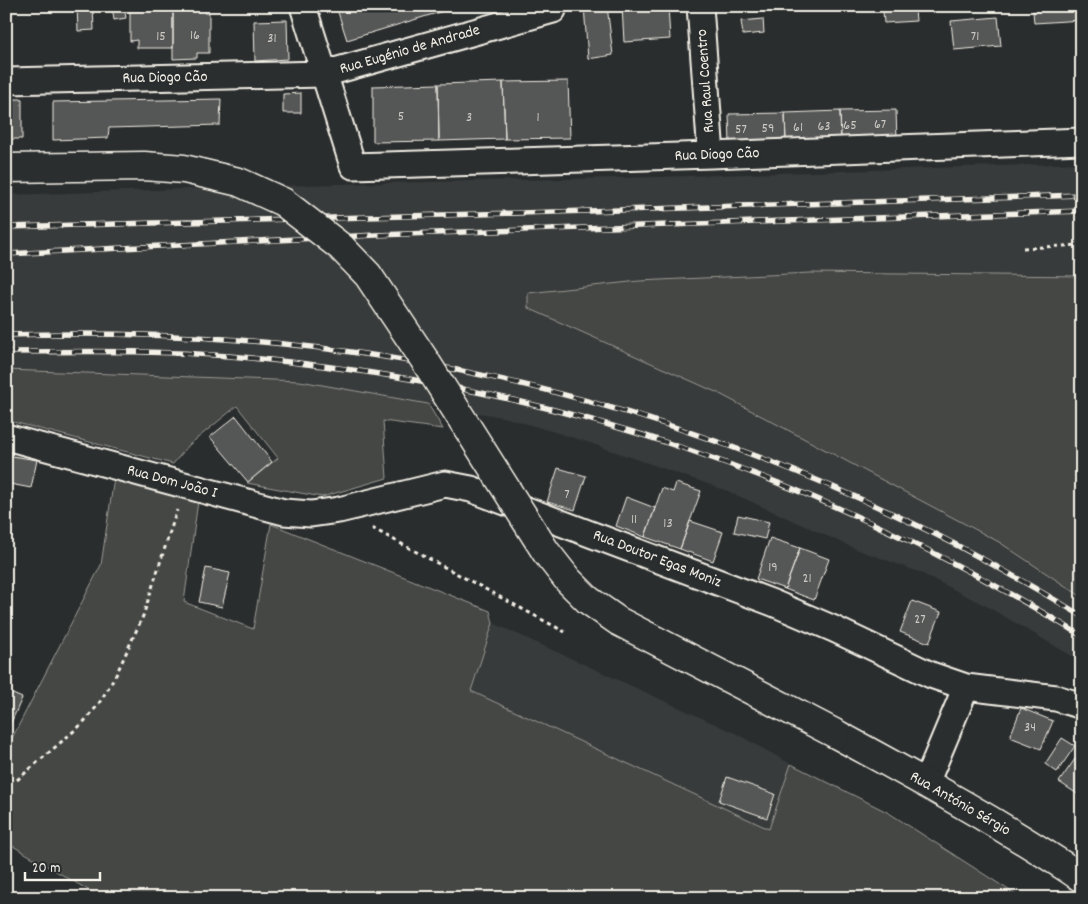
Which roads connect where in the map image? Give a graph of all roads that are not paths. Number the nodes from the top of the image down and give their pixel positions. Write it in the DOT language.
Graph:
graph roads {
  1 [pos="303,6"];
  2 [pos="700,6"];
  3 [pos="553,10"];
  4 [pos="324,74"];
  5 [pos="6,81"];
  6 [pos="1082,142"];
  7 [pos="711,155"];
  8 [pos="6,168"];
  9 [pos="6,437"];
  10 [pos="339,510"];
  11 [pos="966,687"];
  12 [pos="1082,706"];
  13 [pos="926,783"];
  14 [pos="1082,878"];
  1 -- 4 [label="street"];
  2 -- 7 [label="street, Rua Raul Coentro"];
  3 -- 4 [label="street, Rua Eugénio de Andrade"];
  4 -- 5 [label="street, Rua Diogo Cão"];
  4 -- 7 [label="street, Rua Diogo Cão"];
  6 -- 7 [label="street, Rua Diogo Cão"];
  8 -- 13 [label="main road, Rua António Sérgio, bridge"];
  9 -- 10 [label="street, Rua Dom João I"];
  10 -- 11 [label="street, Rua Doutor Egas Moniz"];
  11 -- 12 [label="street, Rua Doutor Egas Moniz"];
  11 -- 13 [label="street"];
  13 -- 14 [label="main road, Rua António Sérgio"];
}
